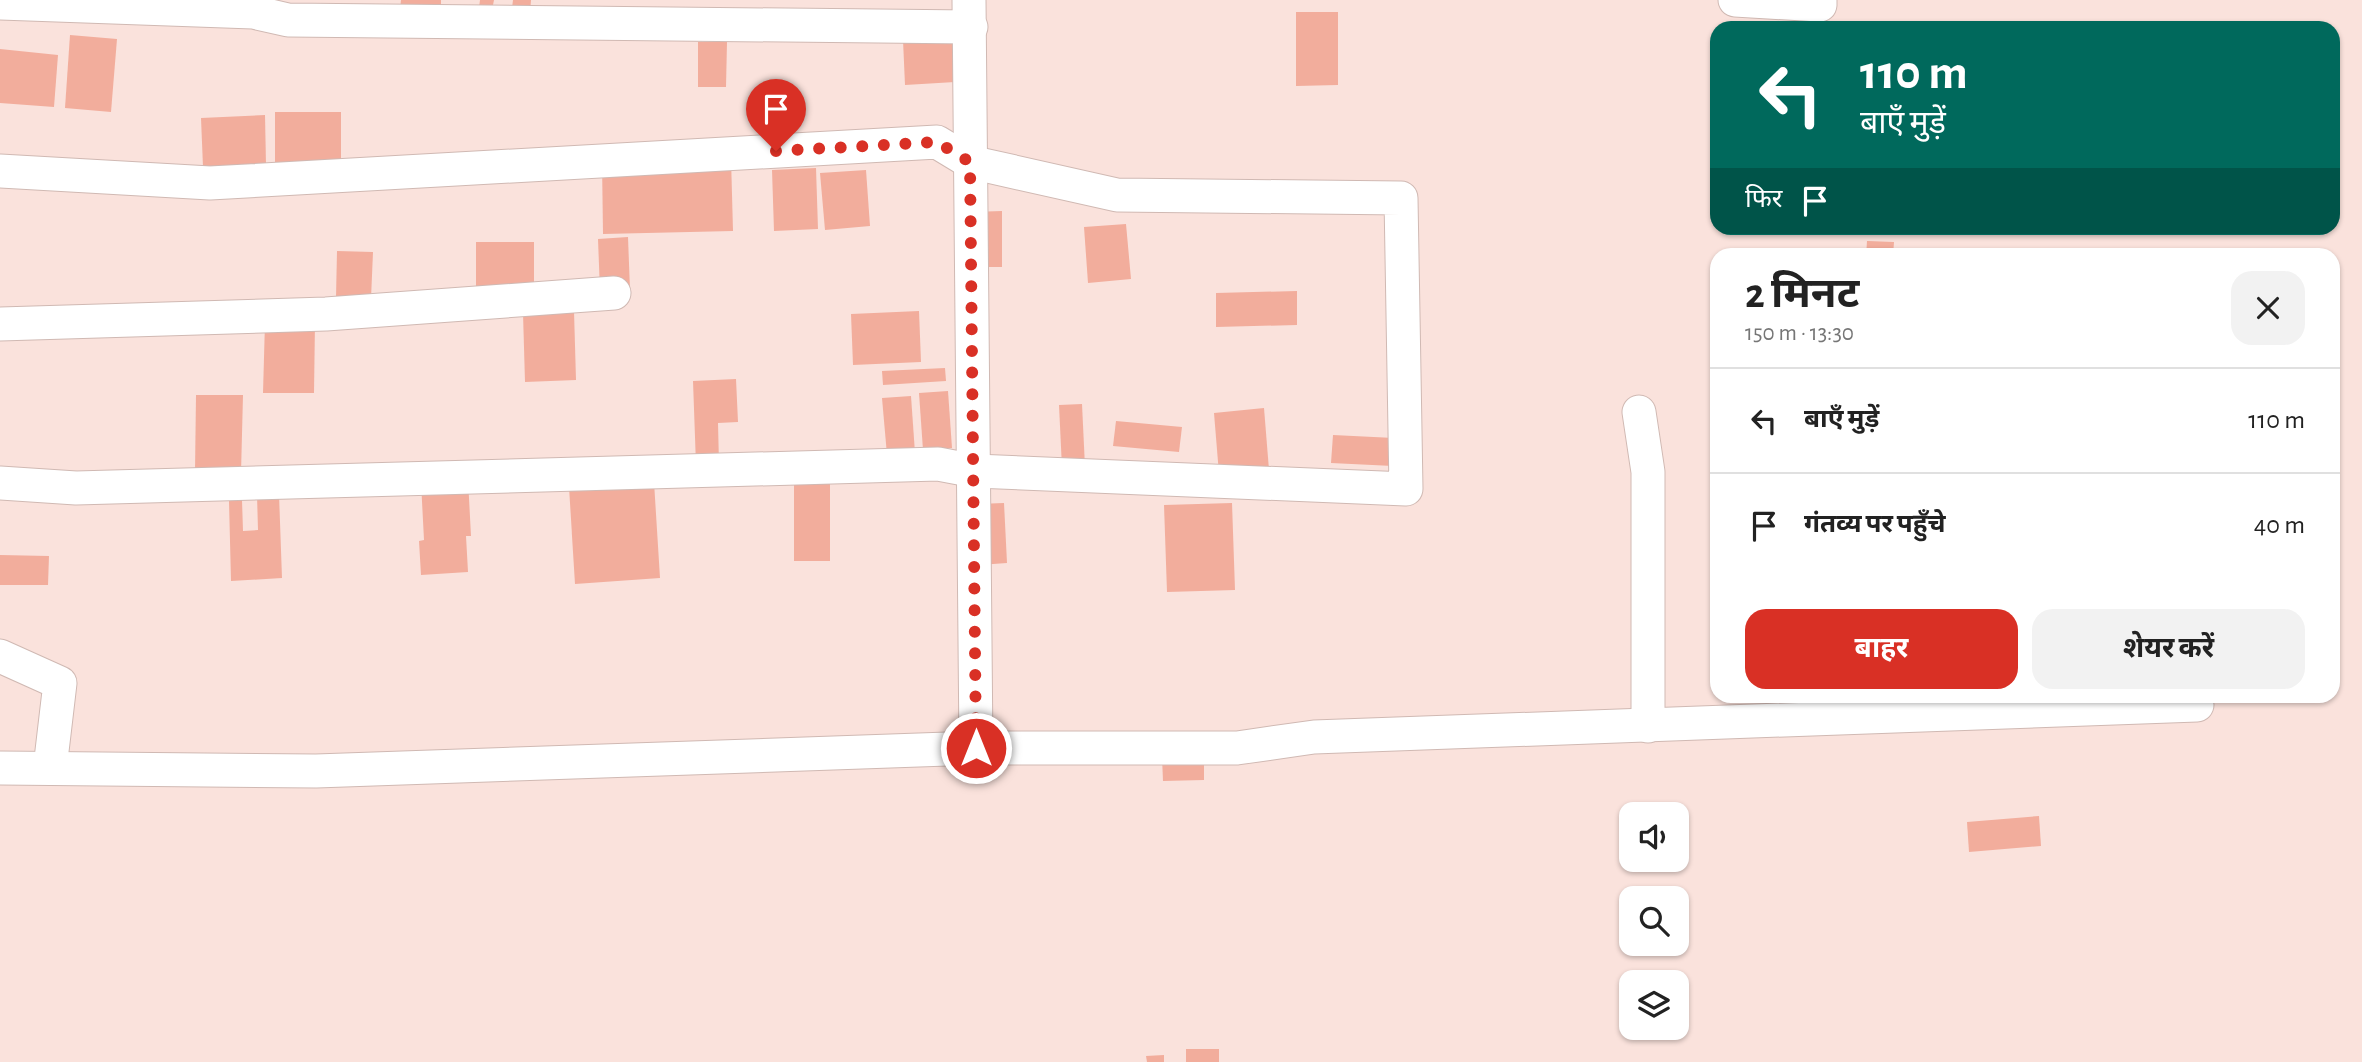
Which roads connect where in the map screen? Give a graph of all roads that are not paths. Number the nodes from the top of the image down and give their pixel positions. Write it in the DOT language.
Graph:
graph roads {
  1 [pos="1735,0"];
  2 [pos="1821,0"];
  3 [pos="0,3"];
  4 [pos="970,14"];
  5 [pos="970,162"];
  6 [pos="0,171"];
  7 [pos="614,293"];
  8 [pos="0,324"];
  9 [pos="1639,412"];
  10 [pos="975,471"];
  11 [pos="0,483"];
  12 [pos="0,656"];
  13 [pos="2197,705"];
  14 [pos="1648,726"];
  15 [pos="976,748"];
  16 [pos="0,768"];
  17 [pos="50,768"];
  1 -- 2 [label="street"];
  3 -- 4 [label="street"];
  4 -- 5 [label="street"];
  5 -- 6 [label="street"];
  5 -- 10 [label="street"];
  5 -- 10 [label="street"];
  7 -- 8 [label="street"];
  9 -- 14 [label="street"];
  10 -- 11 [label="street"];
  10 -- 15 [label="street"];
  12 -- 17 [label="street"];
  13 -- 14 [label="street"];
  14 -- 15 [label="street"];
  15 -- 17 [label="street"];
  16 -- 17 [label="street"];
}
